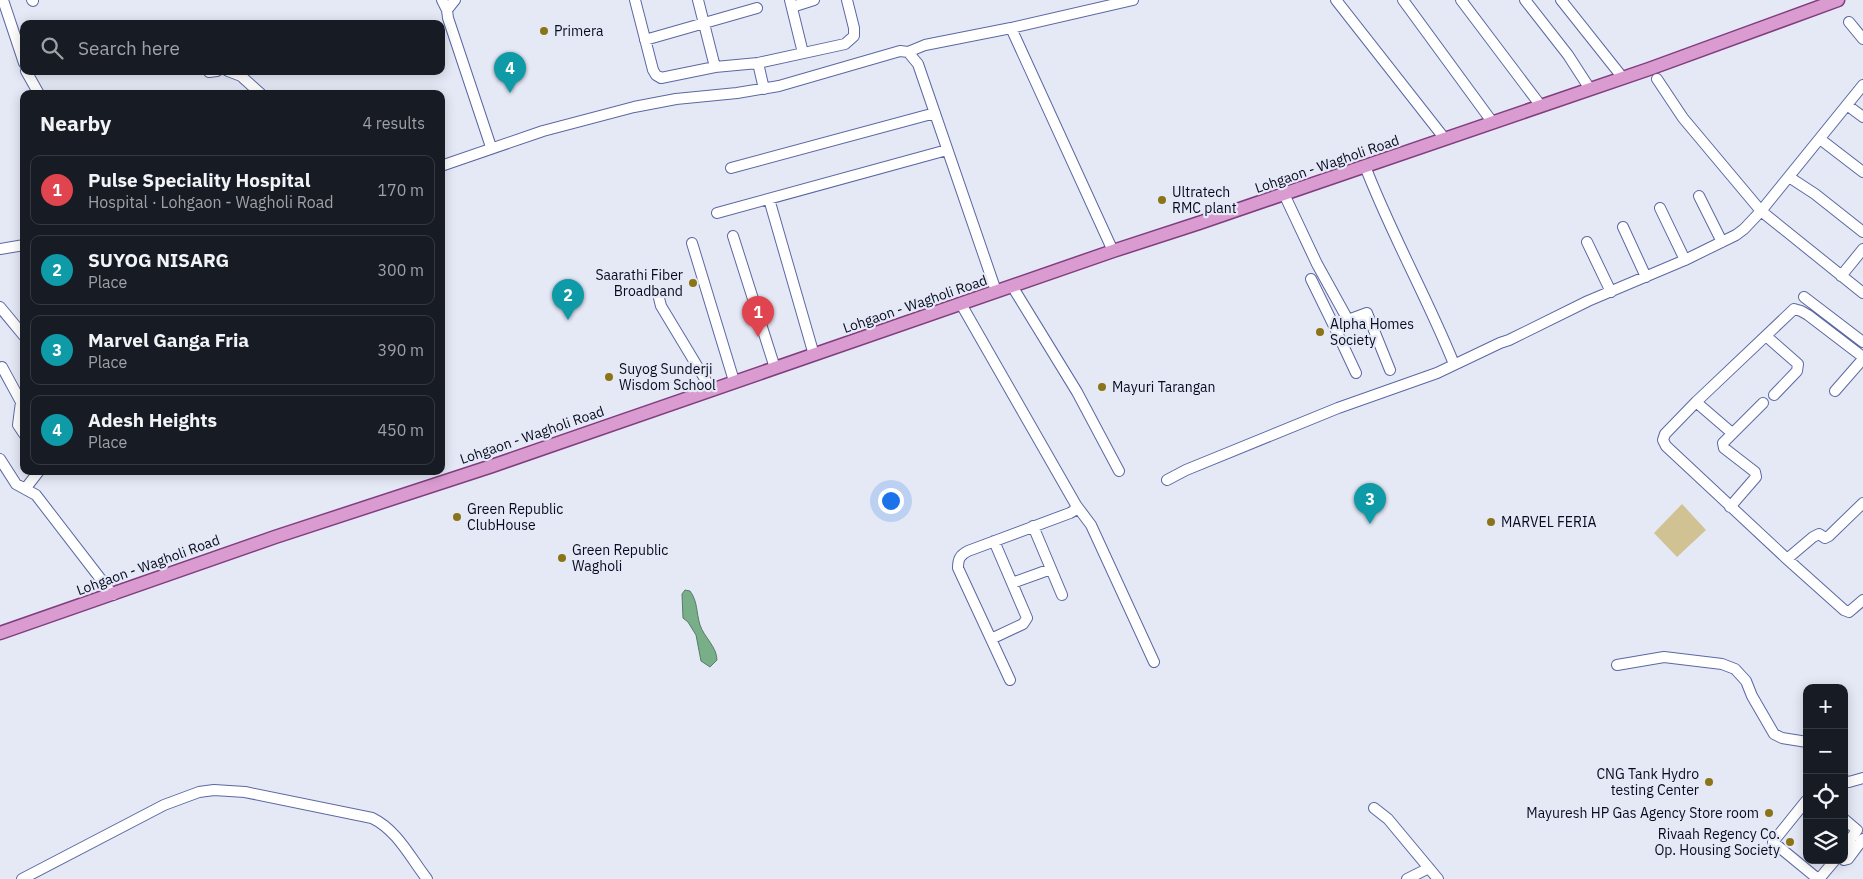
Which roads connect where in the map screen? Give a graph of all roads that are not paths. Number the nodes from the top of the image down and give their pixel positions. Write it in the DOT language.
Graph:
graph roads {
  1 [pos="3,0"];
  2 [pos="442,0"];
  3 [pos="455,0"];
  4 [pos="635,0"];
  5 [pos="698,0"];
  6 [pos="814,0"];
  7 [pos="847,0"];
  8 [pos="1133,0"];
  9 [pos="1336,0"];
  10 [pos="1402,0"];
  11 [pos="1461,0"];
  12 [pos="1525,0"];
  13 [pos="1561,0"];
  14 [pos="1838,0"];
  15 [pos="791,4"];
  16 [pos="757,8"];
  17 [pos="447,10"];
  18 [pos="704,22"];
  19 [pos="1848,22"];
  20 [pos="1011,28"];
  21 [pos="1863,39"];
  22 [pos="645,40"];
  23 [pos="20,51"];
  24 [pos="908,52"];
  25 [pos="803,53"];
  26 [pos="758,63"];
  27 [pos="715,68"];
  28 [pos="28,75"];
  29 [pos="238,75"];
  30 [pos="1623,78"];
  31 [pos="1657,79"];
  32 [pos="1863,85"];
  33 [pos="764,89"];
  34 [pos="1590,89"];
  35 [pos="36,90"];
  36 [pos="256,90"];
  37 [pos="1541,106"];
  38 [pos="1847,106"];
  39 [pos="934,113"];
  40 [pos="1863,117"];
  41 [pos="1493,123"];
  42 [pos="1445,139"];
  43 [pos="1820,139"];
  44 [pos="492,147"];
  45 [pos="947,150"];
  46 [pos="445,165"];
  47 [pos="1365,166"];
  48 [pos="731,168"];
  49 [pos="1863,172"];
  50 [pos="1789,176"];
  51 [pos="1284,194"];
  52 [pos="1699,196"];
  53 [pos="769,199"];
  54 [pos="1660,208"];
  55 [pos="1761,211"];
  56 [pos="717,214"];
  57 [pos="1623,227"];
  58 [pos="1863,232"];
  59 [pos="733,236"];
  60 [pos="1587,242"];
  61 [pos="1722,242"];
  62 [pos="692,243"];
  63 [pos="20,246"];
  64 [pos="0,249"];
  65 [pos="1863,249"];
  66 [pos="1113,251"];
  67 [pos="1685,260"];
  68 [pos="1841,276"];
  69 [pos="1646,277"];
  70 [pos="1312,279"];
  71 [pos="1012,286"];
  72 [pos="996,291"];
  73 [pos="1611,292"];
  74 [pos="1863,293"];
  75 [pos="1804,296"];
  76 [pos="659,298"];
  77 [pos="961,304"];
  78 [pos="0,307"];
  79 [pos="1348,320"];
  80 [pos="1334,326"];
  81 [pos="20,331"];
  82 [pos="1766,336"];
  83 [pos="1863,342"];
  84 [pos="814,355"];
  85 [pos="1863,358"];
  86 [pos="1454,364"];
  87 [pos="2,366"];
  88 [pos="775,368"];
  89 [pos="1390,370"];
  90 [pos="1356,373"];
  91 [pos="734,381"];
  92 [pos="711,389"];
  93 [pos="1835,391"];
  94 [pos="1774,394"];
  95 [pos="20,400"];
  96 [pos="1696,402"];
  97 [pos="1763,403"];
  98 [pos="20,410"];
  99 [pos="20,428"];
  100 [pos="1732,433"];
  101 [pos="0,459"];
  102 [pos="1118,471"];
  103 [pos="36,475"];
  104 [pos="1167,480"];
  105 [pos="26,488"];
  106 [pos="1863,503"];
  107 [pos="1076,505"];
  108 [pos="1730,507"];
  109 [pos="1033,526"];
  110 [pos="994,541"];
  111 [pos="1787,559"];
  112 [pos="1051,569"];
  113 [pos="1012,583"];
  114 [pos="113,594"];
  115 [pos="1062,595"];
  116 [pos="1863,600"];
  117 [pos="0,632"];
  118 [pos="991,638"];
  119 [pos="1154,662"];
  120 [pos="1617,665"];
  121 [pos="1010,680"];
  122 [pos="1803,741"];
  123 [pos="1863,778"];
  124 [pos="1848,782"];
  125 [pos="1803,805"];
  126 [pos="1374,808"];
  127 [pos="1848,822"];
  128 [pos="1863,839"];
  129 [pos="1848,842"];
  130 [pos="1848,860"];
  131 [pos="1832,864"];
  132 [pos="1429,868"];
  133 [pos="1413,878"];
  134 [pos="22,879"];
  135 [pos="427,879"];
  136 [pos="1438,879"];
  137 [pos="1819,879"];
  1 -- 23 [label="street"];
  2 -- 17 [label="street"];
  3 -- 17 [label="street"];
  4 -- 22 [label="street"];
  5 -- 18 [label="street"];
  6 -- 15 [label="street"];
  7 -- 25 [label="street"];
  8 -- 20 [label="street"];
  9 -- 42 [label="street"];
  10 -- 41 [label="street"];
  11 -- 37 [label="street"];
  12 -- 34 [label="street"];
  13 -- 30 [label="street"];
  14 -- 30 [label="main road, Lohgaon - Wagholi Road"];
  15 -- 25 [label="street"];
  16 -- 18 [label="street"];
  17 -- 44 [label="street"];
  18 -- 22 [label="street"];
  18 -- 27 [label="street"];
  19 -- 21 [label="street"];
  20 -- 24 [label="street"];
  20 -- 66 [label="street"];
  22 -- 27 [label="street"];
  24 -- 33 [label="street"];
  24 -- 39 [label="street"];
  25 -- 26 [label="street"];
  26 -- 27 [label="street"];
  26 -- 33 [label="street"];
  28 -- 35 [label="street"];
  29 -- 36 [label="street"];
  30 -- 34 [label="main road, Lohgaon - Wagholi Road"];
  31 -- 55 [label="street"];
  32 -- 38 [label="street"];
  33 -- 44 [label="street"];
  34 -- 37 [label="main road, Lohgaon - Wagholi Road"];
  37 -- 41 [label="main road, Lohgaon - Wagholi Road"];
  38 -- 40 [label="street"];
  38 -- 43 [label="street"];
  39 -- 45 [label="street"];
  39 -- 48 [label="street"];
  41 -- 42 [label="main road, Lohgaon - Wagholi Road"];
  42 -- 47 [label="main road, Lohgaon - Wagholi Road"];
  43 -- 49 [label="street"];
  43 -- 50 [label="street"];
  44 -- 46 [label="street"];
  45 -- 53 [label="street"];
  45 -- 72 [label="street"];
  47 -- 51 [label="main road, Lohgaon - Wagholi Road"];
  47 -- 86 [label="street"];
  50 -- 55 [label="street"];
  50 -- 58 [label="street"];
  51 -- 66 [label="main road, Lohgaon - Wagholi Road"];
  51 -- 79 [label="street"];
  52 -- 61 [label="street"];
  53 -- 56 [label="street"];
  53 -- 84 [label="street"];
  54 -- 67 [label="street"];
  55 -- 61 [label="street"];
  55 -- 68 [label="street"];
  57 -- 69 [label="street"];
  59 -- 88 [label="street"];
  60 -- 73 [label="street"];
  61 -- 67 [label="street"];
  62 -- 91 [label="street"];
  63 -- 64 [label="street"];
  65 -- 68 [label="street"];
  66 -- 71 [label="main road, Lohgaon - Wagholi Road"];
  67 -- 69 [label="street"];
  68 -- 74 [label="street"];
  69 -- 73 [label="street"];
  70 -- 80 [label="street"];
  71 -- 72 [label="main road, Lohgaon - Wagholi Road"];
  71 -- 102 [label="street"];
  72 -- 77 [label="main road, Lohgaon - Wagholi Road"];
  73 -- 86 [label="street"];
  75 -- 83 [label="street"];
  76 -- 92 [label="street"];
  77 -- 84 [label="main road, Lohgaon - Wagholi Road"];
  77 -- 107 [label="street"];
  78 -- 81 [label="street"];
  79 -- 80 [label="street"];
  79 -- 89 [label="street"];
  80 -- 90 [label="street"];
  82 -- 85 [label="street"];
  82 -- 94 [label="street"];
  82 -- 96 [label="street"];
  84 -- 88 [label="main road, Lohgaon - Wagholi Road"];
  85 -- 93 [label="street"];
  86 -- 104 [label="street"];
  87 -- 95 [label="street"];
  88 -- 91 [label="main road, Lohgaon - Wagholi Road"];
  91 -- 92 [label="main road, Lohgaon - Wagholi Road"];
  92 -- 114 [label="main road, Lohgaon - Wagholi Road"];
  96 -- 100 [label="street"];
  96 -- 108 [label="street"];
  97 -- 100 [label="street"];
  98 -- 99 [label="street"];
  100 -- 108 [label="street"];
  101 -- 105 [label="street"];
  103 -- 105 [label="street"];
  105 -- 114 [label="street"];
  106 -- 111 [label="street"];
  107 -- 109 [label="street"];
  107 -- 119 [label="street"];
  108 -- 111 [label="street"];
  109 -- 110 [label="street"];
  109 -- 112 [label="street"];
  110 -- 113 [label="street"];
  110 -- 118 [label="street"];
  111 -- 116 [label="street"];
  112 -- 113 [label="street"];
  112 -- 115 [label="street"];
  113 -- 118 [label="street"];
  114 -- 117 [label="main road, Lohgaon - Wagholi Road"];
  118 -- 121 [label="street"];
  120 -- 122 [label="street"];
  123 -- 124 [label="street"];
  125 -- 137 [label="street"];
  126 -- 132 [label="street"];
  127 -- 129 [label="street"];
  128 -- 130 [label="street"];
  131 -- 137 [label="street"];
  132 -- 133 [label="street"];
  132 -- 136 [label="street"];
  134 -- 135 [label="street"];
}
